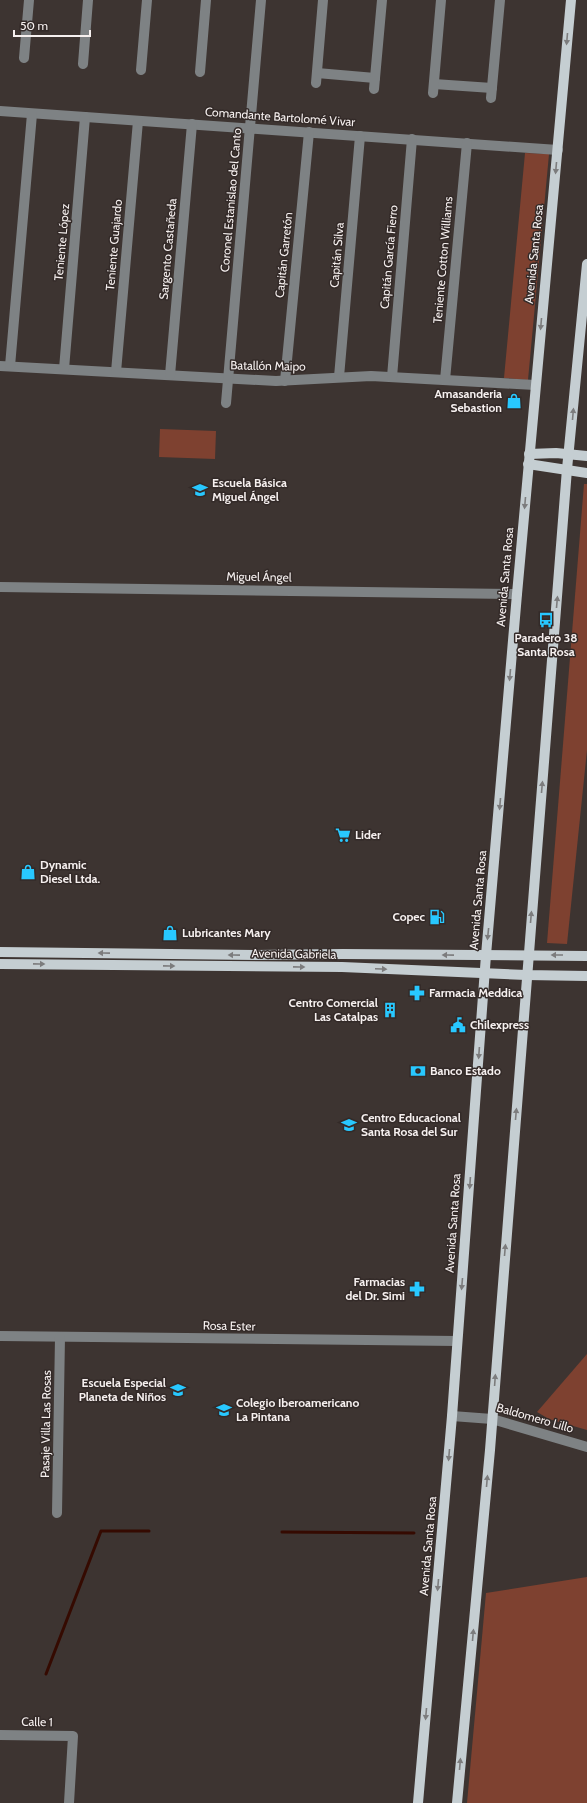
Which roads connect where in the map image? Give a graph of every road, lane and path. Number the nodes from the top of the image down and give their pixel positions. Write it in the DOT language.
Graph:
graph roads {
  1 [pos="29,0"];
  2 [pos="88,0"];
  3 [pos="147,0"];
  4 [pos="206,0"];
  5 [pos="261,0"];
  6 [pos="323,0"];
  7 [pos="382,0"];
  8 [pos="441,0"];
  9 [pos="500,0"];
  10 [pos="570,0"];
  11 [pos="24,58"];
  12 [pos="83,64"];
  13 [pos="140,70"];
  14 [pos="200,72"];
  15 [pos="375,78"];
  16 [pos="374,89"];
  17 [pos="0,111"];
  18 [pos="32,114"];
  19 [pos="85,117"];
  20 [pos="138,121"];
  21 [pos="192,124"];
  22 [pos="250,128"];
  23 [pos="309,132"];
  24 [pos="360,136"];
  25 [pos="412,139"];
  26 [pos="467,143"];
  27 [pos="558,150"];
  28 [pos="587,264"];
  29 [pos="5,366"];
  30 [pos="64,369"];
  31 [pos="116,372"];
  32 [pos="170,375"];
  33 [pos="340,377"];
  34 [pos="392,377"];
  35 [pos="228,378"];
  36 [pos="445,380"];
  37 [pos="285,381"];
  38 [pos="535,386"];
  39 [pos="226,403"];
  40 [pos="569,453"];
  41 [pos="587,456"];
  42 [pos="529,459"];
  43 [pos="567,470"];
  44 [pos="587,472"];
  45 [pos="0,587"];
  46 [pos="517,594"];
  47 [pos="0,952"];
  48 [pos="486,955"];
  49 [pos="528,955"];
  50 [pos="587,956"];
  51 [pos="0,964"];
  52 [pos="485,973"];
  53 [pos="526,975"];
  54 [pos="587,976"];
  55 [pos="0,1336"];
  56 [pos="60,1337"];
  57 [pos="457,1341"];
  58 [pos="452,1416"];
  59 [pos="492,1419"];
  60 [pos="587,1447"];
  61 [pos="58,1513"];
  62 [pos="0,1735"];
  63 [pos="69,1803"];
  64 [pos="418,1803"];
  65 [pos="457,1803"];
  1 -- 11 [label="street"];
  2 -- 12 [label="street"];
  3 -- 13 [label="street"];
  4 -- 14 [label="street"];
  5 -- 22 [label="street, Coronel Estanislao del Canto"];
  6 -- 15 [label="street"];
  7 -- 15 [label="street"];
  8 -- 9 [label="street"];
  10 -- 27 [label="main road, Avenida Santa Rosa, one-way"];
  15 -- 16 [label="street"];
  17 -- 18 [label="street, Comandante Bartolomé Vivar"];
  18 -- 19 [label="street, Comandante Bartolomé Vivar"];
  18 -- 29 [label="street"];
  19 -- 20 [label="street, Comandante Bartolomé Vivar"];
  19 -- 30 [label="street, Teniente López"];
  20 -- 21 [label="street, Comandante Bartolomé Vivar"];
  20 -- 31 [label="street, Teniente Guajardo"];
  21 -- 22 [label="street, Comandante Bartolomé Vivar"];
  21 -- 32 [label="street, Sargento Castañeda"];
  22 -- 23 [label="street, Comandante Bartolomé Vivar"];
  22 -- 35 [label="street, Coronel Estanislao del Canto"];
  23 -- 24 [label="street, Comandante Bartolomé Vivar"];
  23 -- 37 [label="street, Capitán Garretón"];
  24 -- 25 [label="street, Comandante Bartolomé Vivar"];
  24 -- 33 [label="street, Capitán Silva"];
  25 -- 26 [label="street, Comandante Bartolomé Vivar"];
  25 -- 34 [label="street, Capitán García Fierro"];
  26 -- 27 [label="street, Comandante Bartolomé Vivar"];
  26 -- 36 [label="street, Teniente Cotton Williams"];
  27 -- 38 [label="main road, Avenida Santa Rosa, one-way"];
  40 -- 28 [label="main road, one-way"];
  29 -- 30 [label="street, Batallón Maipo"];
  30 -- 31 [label="street, Batallón Maipo"];
  31 -- 32 [label="street, Batallón Maipo"];
  32 -- 35 [label="street, Batallón Maipo"];
  33 -- 34 [label="street, Batallón Maipo"];
  33 -- 37 [label="street, Batallón Maipo"];
  34 -- 36 [label="street, Batallón Maipo"];
  35 -- 37 [label="street, Batallón Maipo"];
  35 -- 39 [label="street, Coronel Estanislao del Canto"];
  36 -- 38 [label="street, Batallón Maipo"];
  38 -- 42 [label="main road, Avenida Santa Rosa"];
  40 -- 41 [label="main road"];
  40 -- 42 [label="main road"];
  40 -- 43 [label="main road"];
  42 -- 43 [label="main road"];
  42 -- 46 [label="main road, Avenida Santa Rosa, one-way"];
  43 -- 44 [label="main road"];
  49 -- 43 [label="main road, one-way"];
  45 -- 46 [label="street, Miguel Ángel"];
  46 -- 48 [label="main road, Avenida Santa Rosa, one-way"];
  48 -- 47 [label="main road, Avenida Gabriela, one-way"];
  48 -- 49 [label="main road, Avenida Gabriela"];
  48 -- 52 [label="main road, Avenida Santa Rosa"];
  50 -- 49 [label="main road, Avenida Gabriela, one-way"];
  49 -- 53 [label="main road"];
  51 -- 52 [label="main road, Avenida Gabriela, one-way"];
  52 -- 53 [label="main road, Avenida Gabriela"];
  52 -- 57 [label="main road, Avenida Santa Rosa, one-way"];
  53 -- 54 [label="main road, Avenida Gabriela"];
  59 -- 53 [label="main road, one-way"];
  55 -- 56 [label="street, Rosa Ester"];
  56 -- 57 [label="street, Rosa Ester"];
  56 -- 61 [label="street, Pasaje Villa Las Rosas"];
  57 -- 58 [label="main road, Avenida Santa Rosa"];
  58 -- 59 [label="street, Baldomero Lillo"];
  58 -- 64 [label="main road, Avenida Santa Rosa, one-way"];
  59 -- 60 [label="street, Baldomero Lillo"];
  65 -- 59 [label="main road, one-way"];
  62 -- 63 [label="street, Calle 1"];
}
